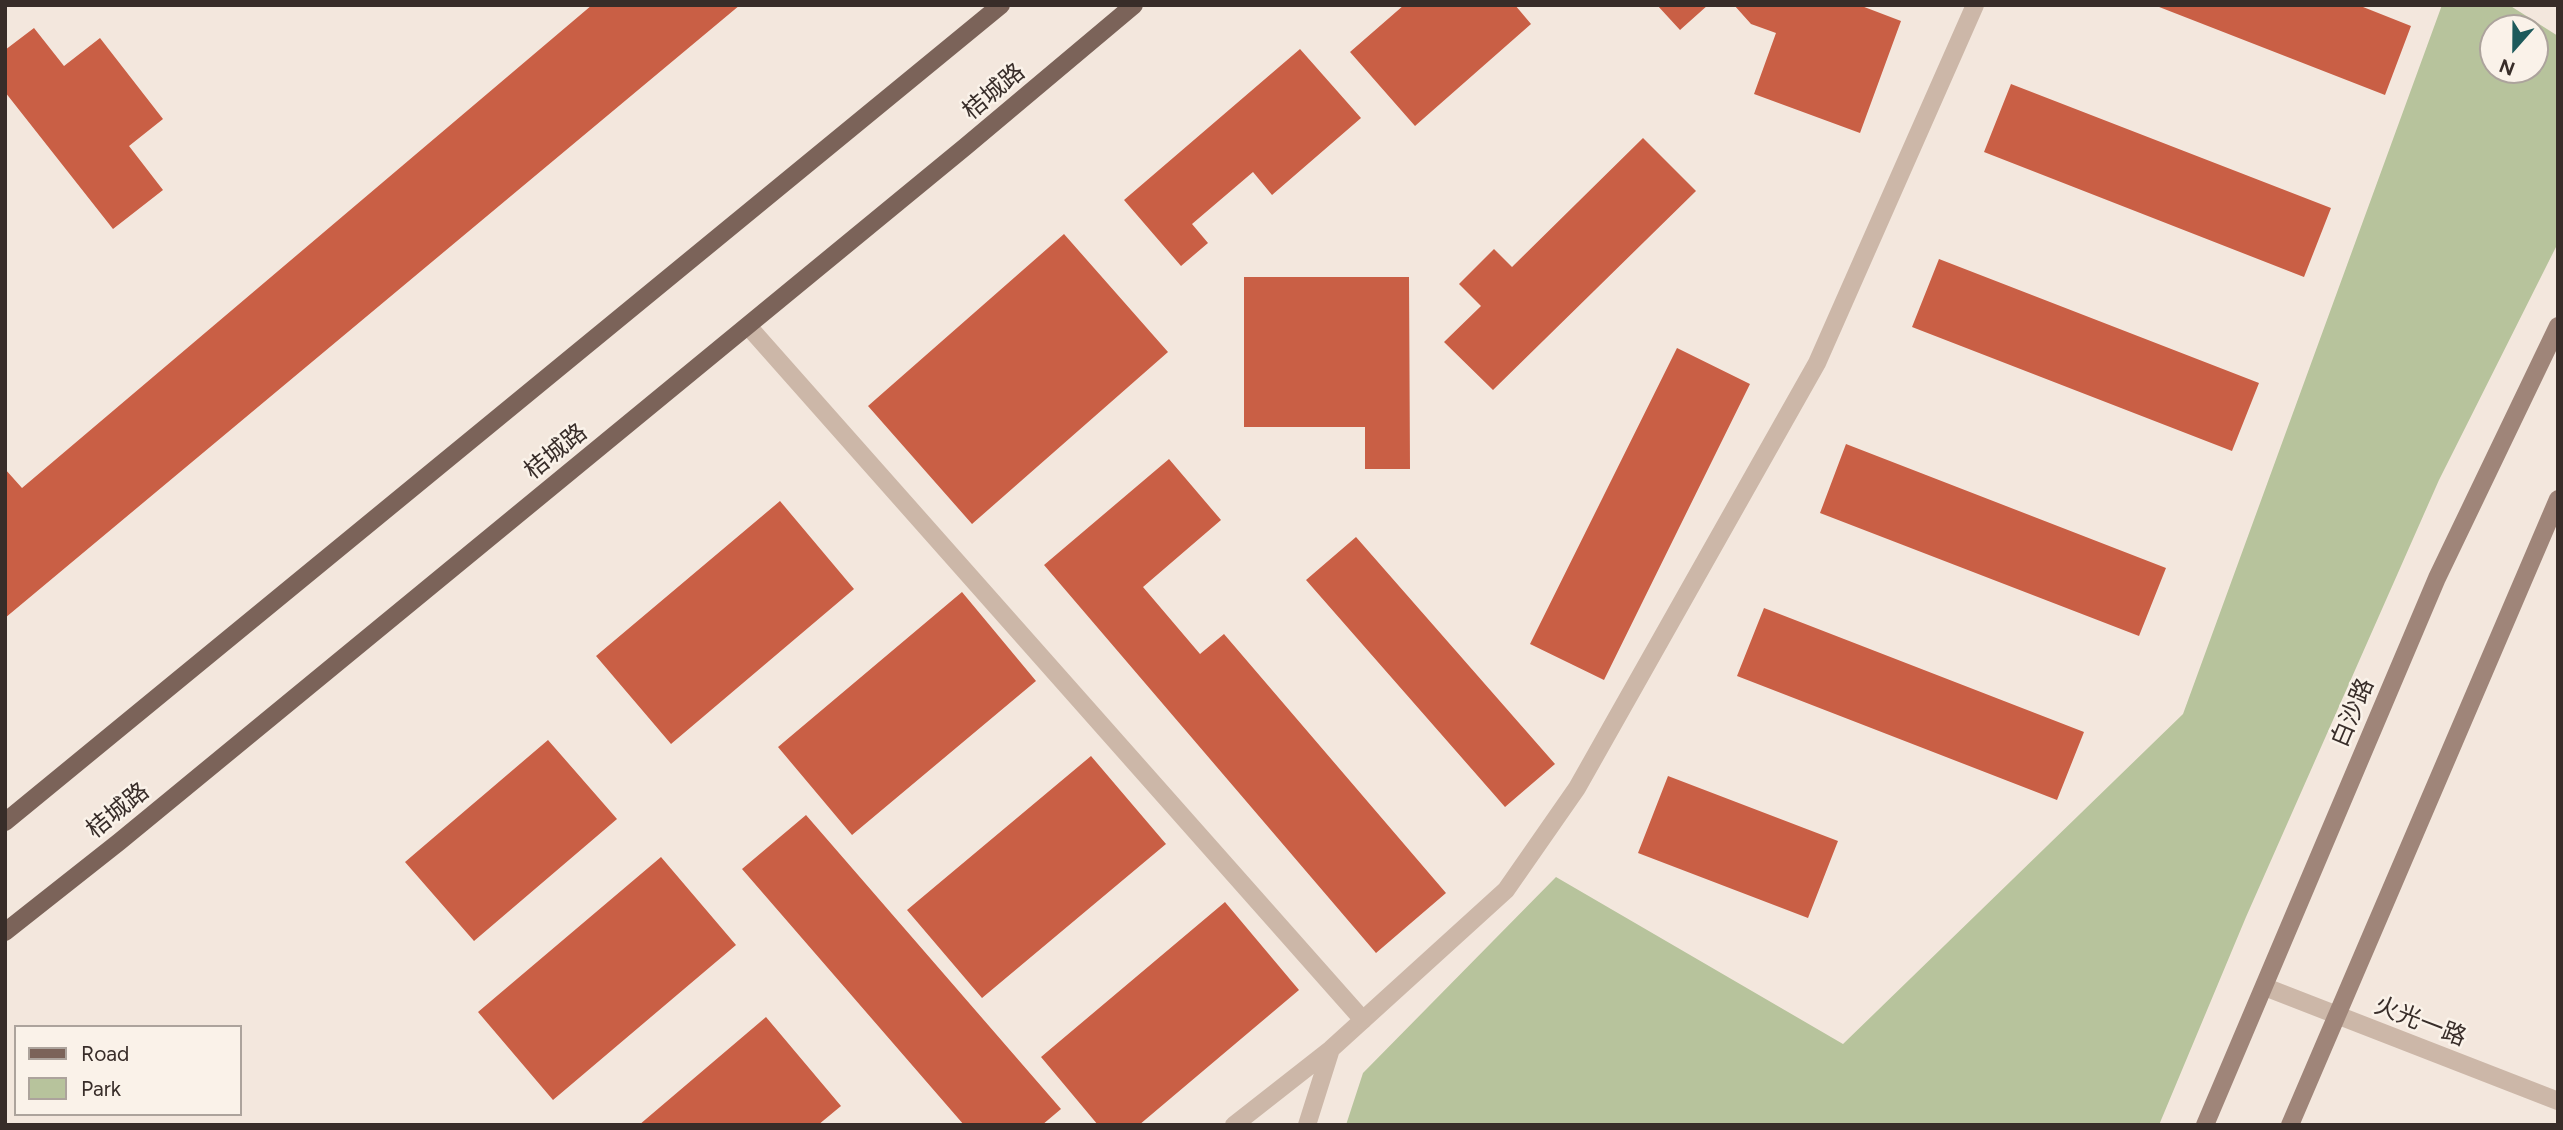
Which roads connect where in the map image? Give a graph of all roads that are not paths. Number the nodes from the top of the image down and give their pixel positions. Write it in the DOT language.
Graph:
graph roads {
  1 [pos="1001,5"];
  2 [pos="1134,5"];
  3 [pos="1975,5"];
  4 [pos="748,326"];
  5 [pos="2558,326"];
  6 [pos="2558,499"];
  7 [pos="5,822"];
  8 [pos="5,932"];
  9 [pos="2265,987"];
  10 [pos="2335,1016"];
  11 [pos="1363,1020"];
  12 [pos="1331,1049"];
  13 [pos="2558,1101"];
  14 [pos="1234,1125"];
  15 [pos="1307,1125"];
  16 [pos="2206,1125"];
  17 [pos="2290,1125"];
  1 -- 7 [label="main road"];
  2 -- 4 [label="main road, 桔城路"];
  3 -- 11 [label="street"];
  4 -- 8 [label="main road, 桔城路"];
  4 -- 11 [label="street"];
  5 -- 9 [label="main road, 白沙路"];
  6 -- 10 [label="main road"];
  9 -- 10 [label="street, 火光一路"];
  9 -- 16 [label="main road, 白沙路"];
  10 -- 13 [label="street, 火光一路"];
  10 -- 17 [label="main road"];
  11 -- 12 [label="street"];
  12 -- 14 [label="street"];
  12 -- 15 [label="street"];
}
